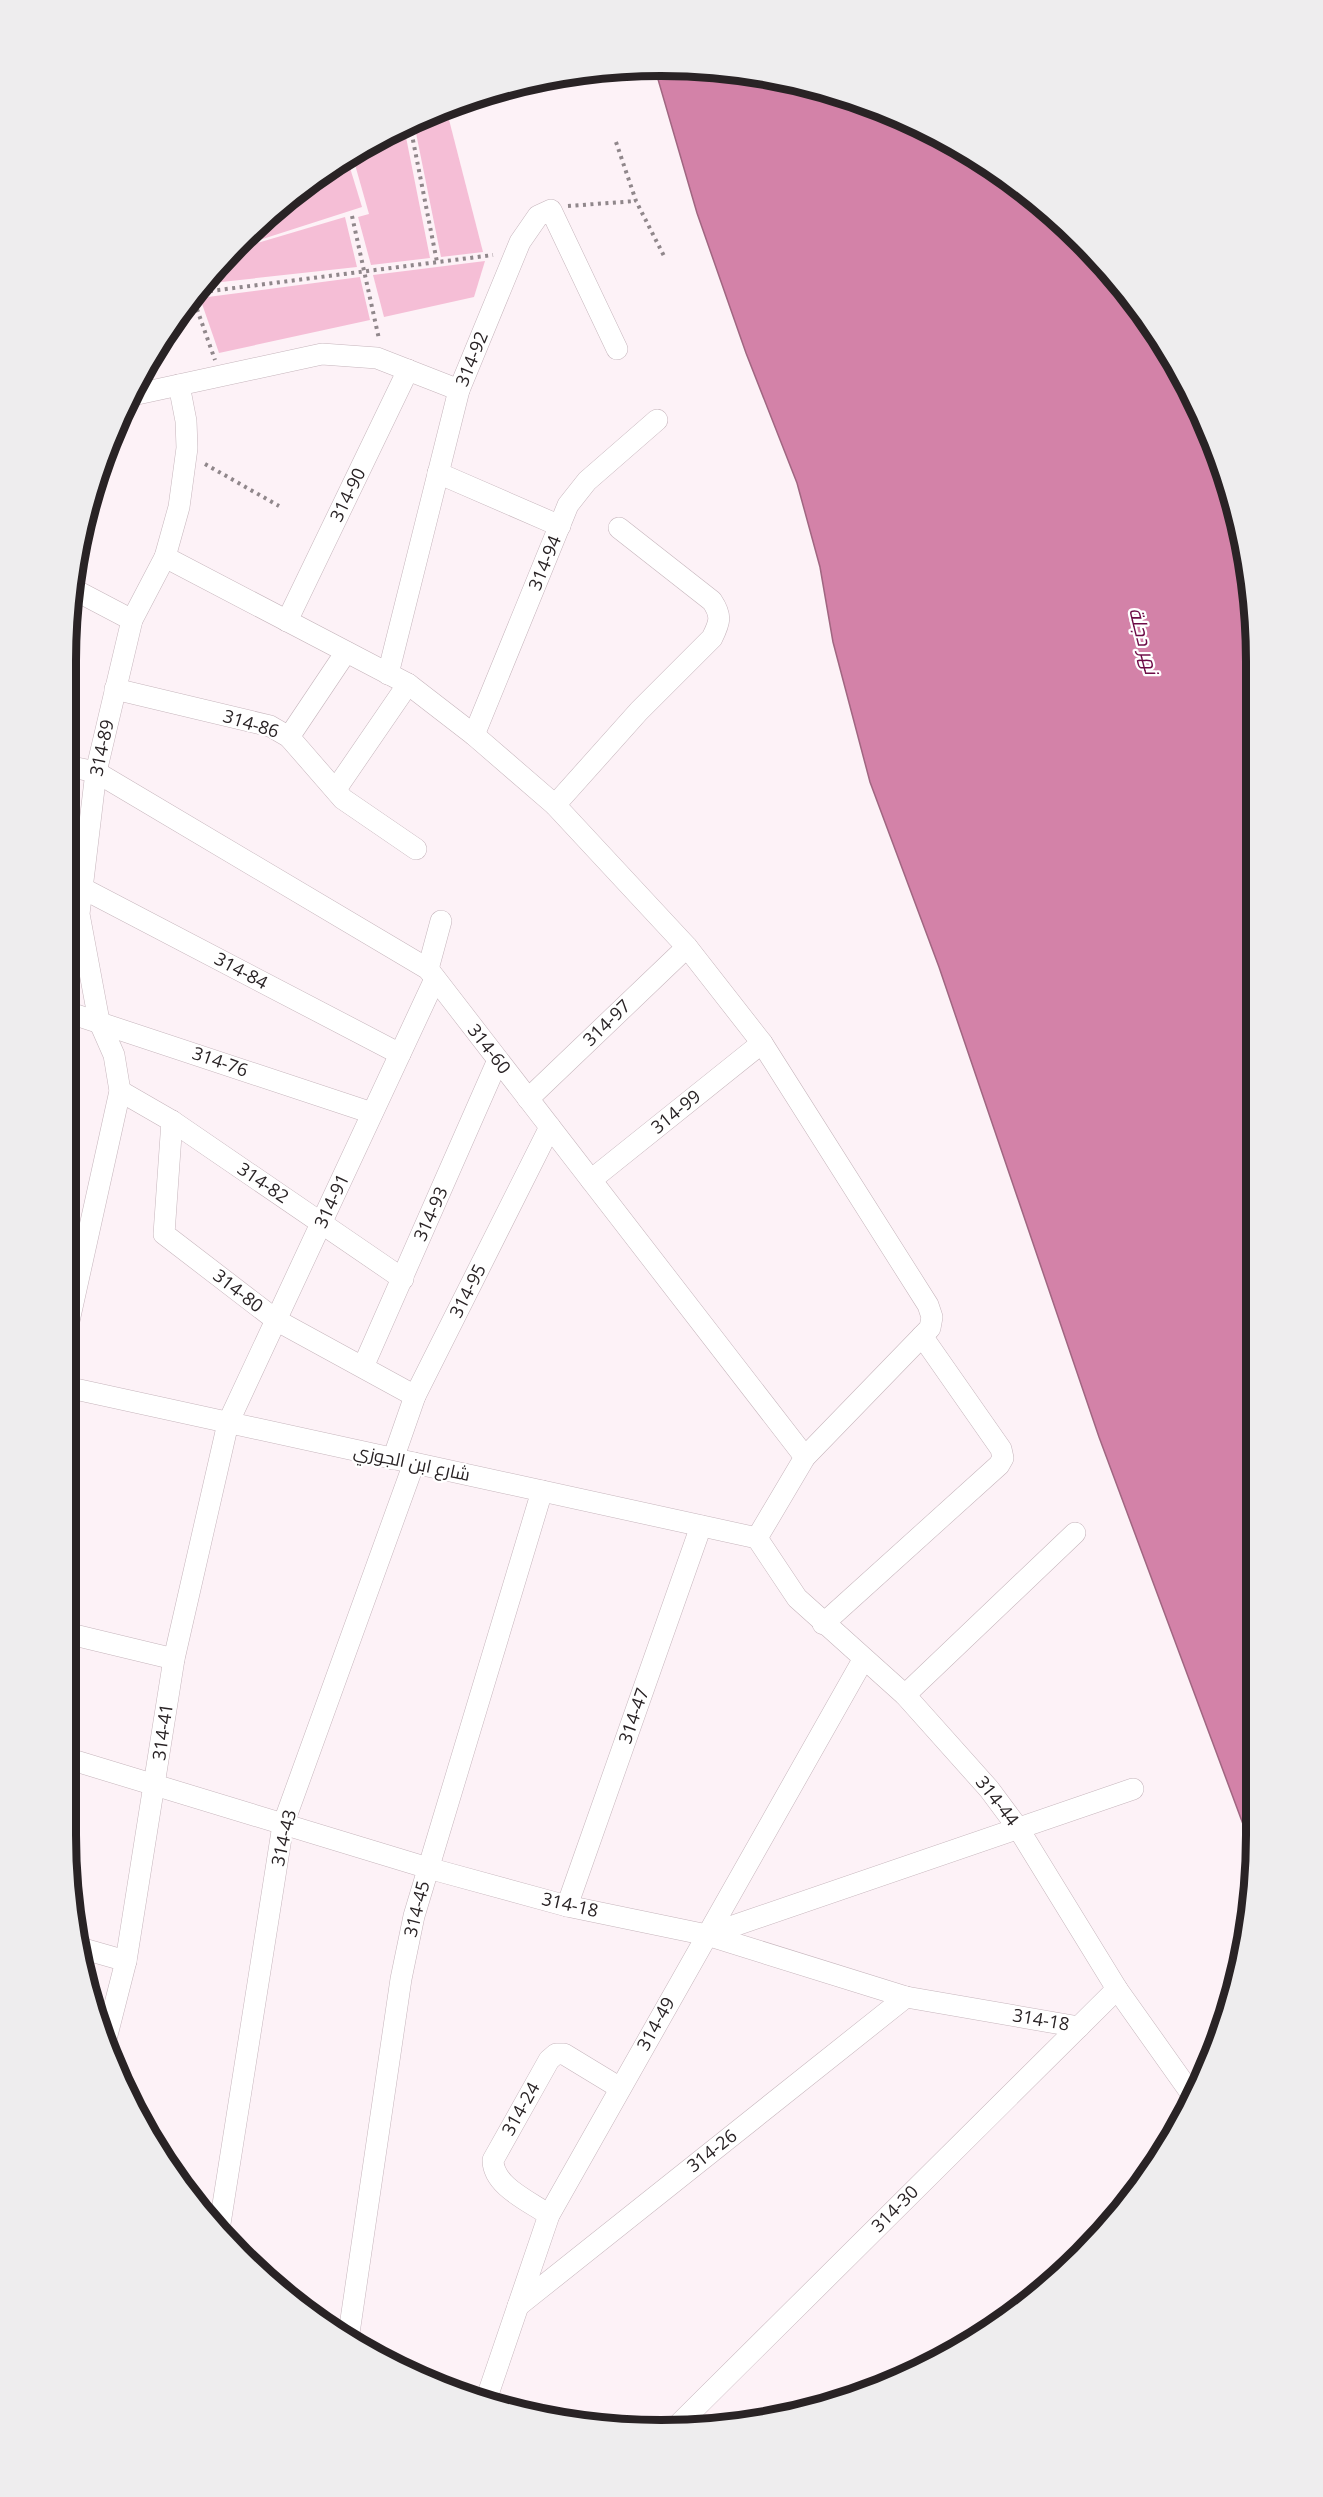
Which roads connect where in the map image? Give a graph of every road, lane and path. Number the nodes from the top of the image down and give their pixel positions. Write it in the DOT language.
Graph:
graph roads {
  1 [pos="412,133"];
  2 [pos="616,142"];
  3 [pos="636,201"];
  4 [pos="551,210"];
  5 [pos="352,216"];
  6 [pos="664,256"];
  7 [pos="514,259"];
  8 [pos="437,262"];
  9 [pos="365,271"];
  10 [pos="208,292"];
  11 [pos="197,304"];
  12 [pos="617,349"];
  13 [pos="377,358"];
  14 [pos="408,370"];
  15 [pos="221,375"];
  16 [pos="179,385"];
  17 [pos="459,390"];
  18 [pos="142,393"];
  19 [pos="657,420"];
  20 [pos="186,453"];
  21 [pos="438,473"];
  22 [pos="279,506"];
  23 [pos="560,526"];
  24 [pos="619,528"];
  25 [pos="165,556"];
  26 [pos="81,593"];
  27 [pos="132,620"];
  28 [pos="287,621"];
  29 [pos="346,652"];
  30 [pos="388,674"];
  31 [pos="408,684"];
  32 [pos="115,689"];
  33 [pos="474,735"];
  34 [pos="289,737"];
  35 [pos="76,768"];
  36 [pos="96,772"];
  37 [pos="336,789"];
  38 [pos="555,805"];
  39 [pos="416,849"];
  40 [pos="82,888"];
  41 [pos="76,904"];
  42 [pos="441,921"];
  43 [pos="76,925"];
  44 [pos="687,947"];
  45 [pos="431,974"];
  46 [pos="76,1015"];
  47 [pos="99,1021"];
  48 [pos="762,1043"];
  49 [pos="400,1053"];
  50 [pos="498,1060"];
  51 [pos="120,1091"];
  52 [pos="528,1099"];
  53 [pos="372,1113"];
  54 [pos="172,1121"];
  55 [pos="550,1127"];
  56 [pos="591,1180"];
  57 [pos="322,1222"];
  58 [pos="403,1279"];
  59 [pos="76,1286"];
  60 [pos="276,1320"];
  61 [pos="922,1336"];
  62 [pos="363,1367"];
  63 [pos="76,1389"];
  64 [pos="416,1396"];
  65 [pos="228,1423"];
  66 [pos="806,1457"];
  67 [pos="393,1459"];
  68 [pos="414,1463"];
  69 [pos="542,1491"];
  70 [pos="701,1526"];
  71 [pos="1075,1533"];
  72 [pos="757,1538"];
  73 [pos="823,1624"];
  74 [pos="76,1635"];
  75 [pos="174,1659"];
  76 [pos="863,1660"];
  77 [pos="905,1695"];
  78 [pos="76,1761"];
  79 [pos="156,1785"];
  80 [pos="1133,1789"];
  81 [pos="283,1825"];
  82 [pos="1018,1828"];
  83 [pos="428,1868"];
  84 [pos="567,1906"];
  85 [pos="706,1935"];
  86 [pos="88,1950"];
  87 [pos="126,1961"];
  88 [pos="1117,1989"];
  89 [pos="906,1997"];
  90 [pos="109,2027"];
  91 [pos="1079,2027"];
  92 [pos="620,2088"];
  93 [pos="1188,2089"];
  94 [pos="549,2215"];
  95 [pos="221,2219"];
  96 [pos="518,2306"];
  97 [pos="349,2330"];
  98 [pos="488,2394"];
  99 [pos="684,2419"];
  1 -- 8 [label="path"];
  2 -- 3 [label="path"];
  3 -- 4 [label="path"];
  3 -- 6 [label="path"];
  4 -- 7 [label="street, 314-92"];
  4 -- 12 [label="street"];
  5 -- 9 [label="path"];
  7 -- 8 [label="path"];
  7 -- 17 [label="street, 314-92"];
  8 -- 9 [label="path"];
  9 -- 10 [label="path"];
  9 -- 13 [label="path"];
  11 -- 15 [label="path"];
  13 -- 14 [label="street"];
  13 -- 15 [label="street"];
  14 -- 17 [label="street"];
  14 -- 28 [label="street, 314-90"];
  15 -- 16 [label="street"];
  16 -- 18 [label="street"];
  16 -- 20 [label="street, 314-89"];
  17 -- 21 [label="street, 314-92"];
  19 -- 23 [label="street, 314-94"];
  20 -- 22 [label="path"];
  20 -- 25 [label="street, 314-89"];
  21 -- 23 [label="street"];
  21 -- 30 [label="street, 314-92"];
  23 -- 33 [label="street, 314-94"];
  24 -- 38 [label="street"];
  25 -- 27 [label="street, 314-89"];
  25 -- 28 [label="street"];
  26 -- 27 [label="street"];
  27 -- 32 [label="street, 314-89"];
  28 -- 29 [label="street"];
  29 -- 30 [label="street"];
  29 -- 34 [label="street"];
  30 -- 31 [label="street"];
  31 -- 33 [label="street"];
  31 -- 37 [label="street"];
  32 -- 34 [label="street, 314-86"];
  32 -- 36 [label="street, 314-89"];
  33 -- 38 [label="street"];
  34 -- 37 [label="street, 314-86"];
  35 -- 36 [label="street, 314-60"];
  36 -- 40 [label="street, 314-89"];
  36 -- 45 [label="street, 314-60"];
  37 -- 39 [label="street, 314-86"];
  38 -- 44 [label="street"];
  40 -- 41 [label="street, 314-89"];
  40 -- 49 [label="street, 314-84"];
  42 -- 45 [label="street, 314-91"];
  43 -- 47 [label="street, 314-89"];
  44 -- 48 [label="street"];
  44 -- 52 [label="street, 314-97"];
  45 -- 49 [label="street, 314-91"];
  45 -- 50 [label="street, 314-60"];
  46 -- 47 [label="street, 314-76"];
  47 -- 51 [label="street, 314-89"];
  47 -- 53 [label="street, 314-76"];
  48 -- 56 [label="street, 314-99"];
  48 -- 61 [label="street"];
  49 -- 53 [label="street, 314-91"];
  50 -- 52 [label="street, 314-60"];
  50 -- 58 [label="street, 314-93"];
  51 -- 54 [label="street, 314-82"];
  51 -- 59 [label="street, 314-89"];
  52 -- 55 [label="street, 314-60"];
  53 -- 57 [label="street, 314-91"];
  54 -- 57 [label="street, 314-82"];
  54 -- 60 [label="street, 314-80"];
  55 -- 56 [label="street, 314-60"];
  55 -- 64 [label="street, 314-95"];
  56 -- 66 [label="street, 314-60"];
  57 -- 58 [label="street, 314-82"];
  57 -- 60 [label="street, 314-91"];
  58 -- 62 [label="street, 314-93"];
  60 -- 62 [label="street, 314-80"];
  60 -- 65 [label="street, 314-91"];
  61 -- 66 [label="street"];
  61 -- 73 [label="street"];
  62 -- 64 [label="street, 314-80"];
  63 -- 65 [label="street, شارع ابن الجوزي"];
  64 -- 67 [label="street, 314-95"];
  65 -- 67 [label="street, شارع ابن الجوزي"];
  65 -- 75 [label="street, 314-41"];
  66 -- 72 [label="street"];
  67 -- 68 [label="street, شارع ابن الجوزي"];
  68 -- 69 [label="street, شارع ابن الجوزي"];
  68 -- 81 [label="street, 314-43"];
  69 -- 70 [label="street, شارع ابن الجوزي"];
  69 -- 83 [label="street, 314-45"];
  70 -- 72 [label="street, شارع ابن الجوزي"];
  70 -- 84 [label="street, 314-47"];
  71 -- 77 [label="street"];
  72 -- 73 [label="street, 314-44"];
  73 -- 76 [label="street, 314-44"];
  74 -- 75 [label="street"];
  75 -- 79 [label="street, 314-41"];
  76 -- 77 [label="street, 314-44"];
  76 -- 85 [label="street, 314-49"];
  77 -- 82 [label="street, 314-44"];
  78 -- 79 [label="street, 314-18"];
  79 -- 81 [label="street, 314-18"];
  79 -- 87 [label="street, 314-41"];
  80 -- 82 [label="street"];
  81 -- 83 [label="street, 314-18"];
  81 -- 95 [label="street, 314-43"];
  82 -- 85 [label="street"];
  82 -- 88 [label="street, 314-44"];
  83 -- 84 [label="street, 314-18"];
  83 -- 97 [label="street, 314-45"];
  84 -- 85 [label="street, 314-18"];
  85 -- 89 [label="street, 314-18"];
  85 -- 92 [label="street, 314-49"];
  86 -- 87 [label="street"];
  87 -- 90 [label="street, 314-41"];
  88 -- 91 [label="street, 314-30"];
  88 -- 93 [label="street, 314-44"];
  89 -- 91 [label="street, 314-18"];
  89 -- 96 [label="street, 314-26"];
  91 -- 99 [label="street, 314-30"];
  92 -- 94 [label="street, 314-49"];
  92 -- 94 [label="street, 314-24"];
  94 -- 96 [label="street, 314-49"];
  96 -- 98 [label="street, 314-49"];
}
